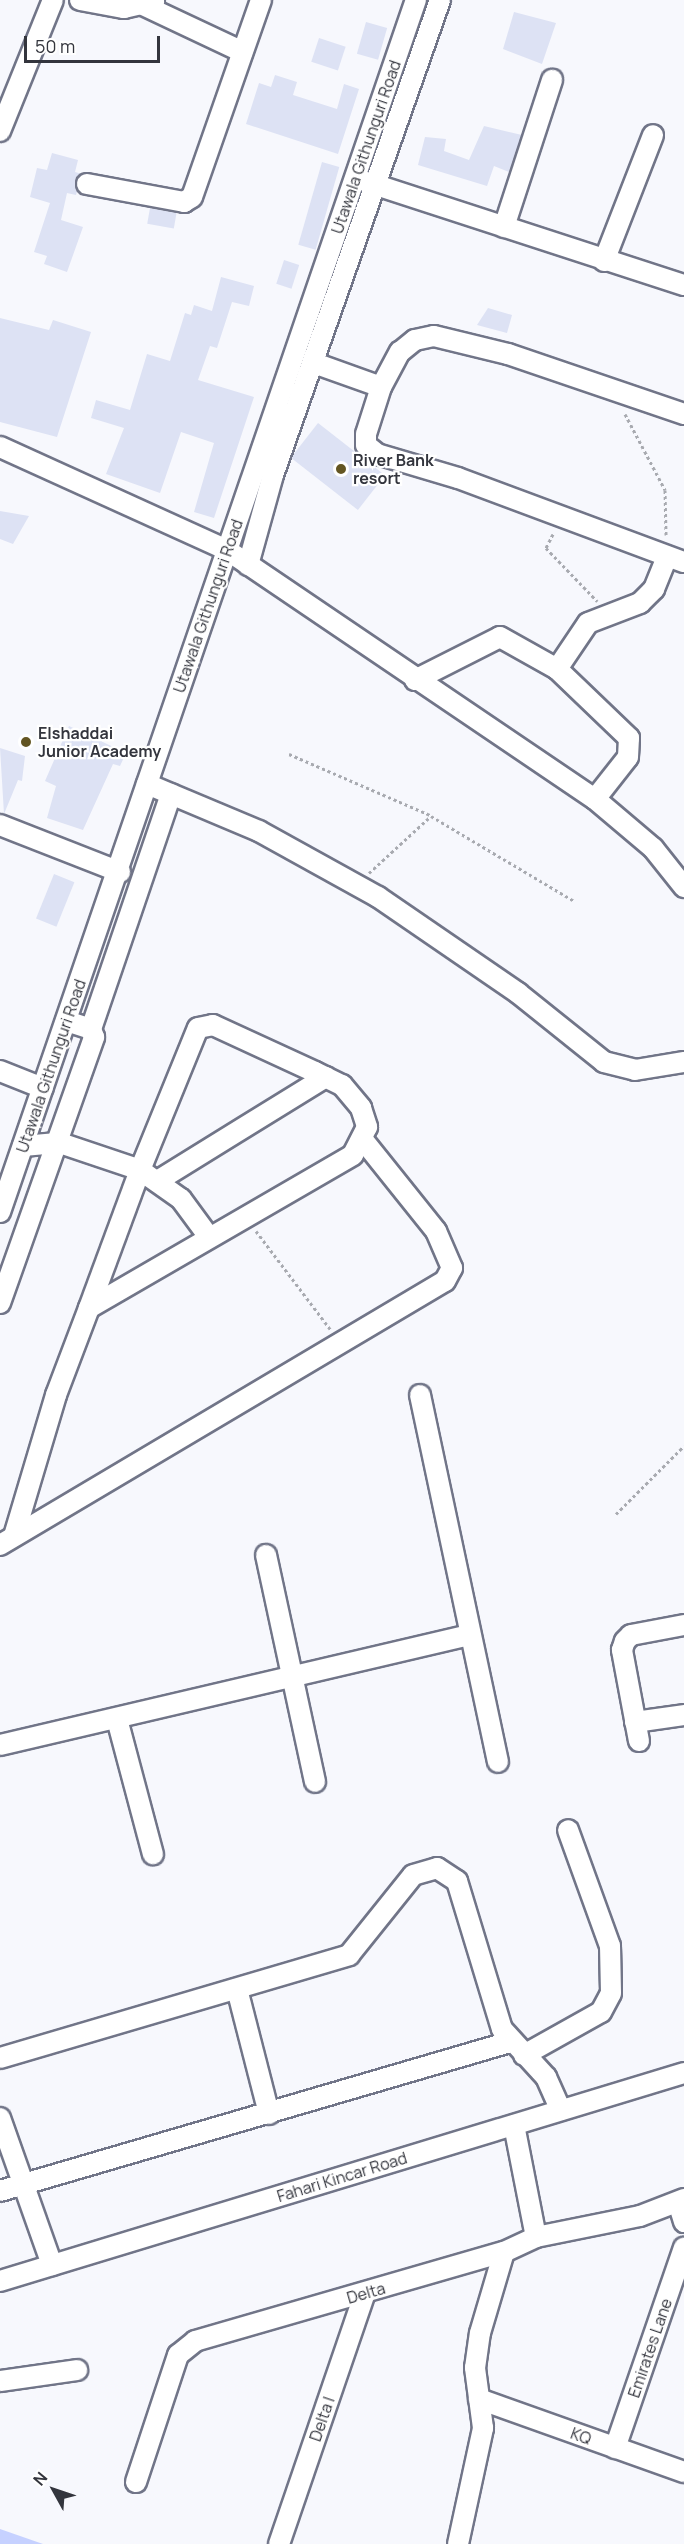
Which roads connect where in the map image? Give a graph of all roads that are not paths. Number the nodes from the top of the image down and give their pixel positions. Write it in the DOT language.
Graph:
graph roads {
  1 [pos="53,0"];
  2 [pos="80,0"];
  3 [pos="261,0"];
  4 [pos="416,0"];
  5 [pos="440,0"];
  6 [pos="149,2"];
  7 [pos="243,52"];
  8 [pos="552,80"];
  9 [pos="2,120"];
  10 [pos="653,135"];
  11 [pos="355,178"];
  12 [pos="87,184"];
  13 [pos="378,185"];
  14 [pos="504,227"];
  15 [pos="604,261"];
  16 [pos="684,285"];
  17 [pos="314,363"];
  18 [pos="381,387"];
  19 [pos="684,414"];
  20 [pos="0,447"];
  21 [pos="227,550"];
  22 [pos="675,560"];
  23 [pos="248,564"];
  24 [pos="557,669"];
  25 [pos="415,680"];
  26 [pos="147,784"];
  27 [pos="171,794"];
  28 [pos="595,799"];
  29 [pos="0,825"];
  30 [pos="120,872"];
  31 [pos="684,887"];
  32 [pos="67,1021"];
  33 [pos="91,1029"];
  34 [pos="684,1062"];
  35 [pos="0,1071"];
  36 [pos="326,1077"];
  37 [pos="44,1088"];
  38 [pos="364,1141"];
  39 [pos="60,1143"];
  40 [pos="23,1146"];
  41 [pos="140,1170"];
  42 [pos="159,1180"];
  43 [pos="0,1212"];
  44 [pos="209,1237"];
  45 [pos="8,1252"];
  46 [pos="0,1303"];
  47 [pos="89,1308"];
  48 [pos="420,1395"];
  49 [pos="7,1541"];
  50 [pos="267,1555"];
  51 [pos="684,1625"];
  52 [pos="470,1635"];
  53 [pos="292,1676"];
  54 [pos="684,1715"];
  55 [pos="117,1719"];
  56 [pos="0,1745"];
  57 [pos="498,1762"];
  58 [pos="315,1782"];
  59 [pos="568,1830"];
  60 [pos="153,1854"];
  61 [pos="237,1989"];
  62 [pos="517,2049"];
  63 [pos="0,2058"];
  64 [pos="684,2073"];
  65 [pos="561,2110"];
  66 [pos="269,2114"];
  67 [pos="0,2118"];
  68 [pos="514,2125"];
  69 [pos="23,2185"];
  70 [pos="0,2191"];
  71 [pos="681,2201"];
  72 [pos="684,2222"];
  73 [pos="536,2237"];
  74 [pos="684,2248"];
  75 [pos="504,2252"];
  76 [pos="52,2265"];
  77 [pos="0,2281"];
  78 [pos="365,2294"];
  79 [pos="77,2370"];
  80 [pos="0,2381"];
  81 [pos="479,2399"];
  82 [pos="615,2448"];
  83 [pos="684,2472"];
  84 [pos="136,2482"];
  85 [pos="279,2544"];
  86 [pos="458,2544"];
  1 -- 9 [label="street"];
  2 -- 6 [label="street"];
  3 -- 7 [label="street"];
  4 -- 11 [label="street, Utawala Githunguri Road"];
  5 -- 13 [label="street"];
  6 -- 7 [label="street"];
  7 -- 12 [label="street"];
  8 -- 14 [label="street"];
  10 -- 15 [label="street"];
  11 -- 13 [label="street"];
  11 -- 21 [label="street, Utawala Githunguri Road"];
  13 -- 14 [label="street"];
  13 -- 17 [label="street"];
  14 -- 15 [label="street"];
  15 -- 16 [label="street"];
  17 -- 18 [label="street"];
  17 -- 23 [label="street"];
  18 -- 19 [label="street"];
  18 -- 22 [label="street"];
  20 -- 21 [label="street"];
  21 -- 23 [label="street"];
  21 -- 26 [label="street, Utawala Githunguri Road"];
  22 -- 24 [label="street"];
  23 -- 25 [label="street"];
  24 -- 25 [label="street"];
  24 -- 28 [label="street"];
  25 -- 28 [label="street"];
  26 -- 27 [label="street"];
  26 -- 30 [label="street, Utawala Githunguri Road"];
  27 -- 33 [label="street"];
  27 -- 34 [label="street"];
  28 -- 31 [label="street"];
  29 -- 30 [label="street"];
  30 -- 32 [label="street, Utawala Githunguri Road"];
  32 -- 33 [label="street"];
  32 -- 37 [label="street, Utawala Githunguri Road"];
  33 -- 39 [label="street"];
  35 -- 37 [label="street"];
  36 -- 38 [label="street"];
  36 -- 41 [label="street"];
  36 -- 42 [label="street"];
  37 -- 40 [label="street, Utawala Githunguri Road"];
  38 -- 44 [label="street"];
  38 -- 49 [label="street"];
  39 -- 40 [label="street"];
  39 -- 41 [label="street"];
  39 -- 45 [label="street"];
  40 -- 43 [label="street, Utawala Githunguri Road"];
  41 -- 42 [label="street"];
  41 -- 47 [label="street"];
  42 -- 44 [label="street"];
  44 -- 47 [label="street"];
  45 -- 46 [label="street"];
  47 -- 49 [label="street"];
  48 -- 52 [label="street"];
  50 -- 53 [label="street"];
  51 -- 54 [label="street"];
  52 -- 53 [label="street"];
  52 -- 57 [label="street"];
  53 -- 55 [label="street"];
  53 -- 58 [label="street"];
  55 -- 56 [label="street"];
  55 -- 60 [label="street"];
  59 -- 62 [label="street"];
  61 -- 62 [label="street"];
  61 -- 63 [label="street"];
  61 -- 66 [label="street"];
  62 -- 65 [label="street"];
  62 -- 66 [label="street"];
  64 -- 65 [label="street, Fahari Kincar Road"];
  65 -- 68 [label="street, Fahari Kincar Road"];
  66 -- 69 [label="street"];
  67 -- 69 [label="street"];
  68 -- 73 [label="street"];
  68 -- 76 [label="street, Fahari Kincar Road"];
  69 -- 70 [label="street"];
  69 -- 76 [label="street"];
  71 -- 72 [label="street"];
  71 -- 73 [label="street, Delta"];
  73 -- 75 [label="street, Delta"];
  74 -- 82 [label="street, Emirates Lane"];
  75 -- 78 [label="street, Delta"];
  75 -- 81 [label="street"];
  76 -- 77 [label="street, Fahari Kincar Road"];
  78 -- 84 [label="street, Delta"];
  78 -- 85 [label="street, Delta I"];
  79 -- 80 [label="street"];
  81 -- 82 [label="street, KQ"];
  81 -- 86 [label="street"];
  82 -- 83 [label="street, KQ"];
}
